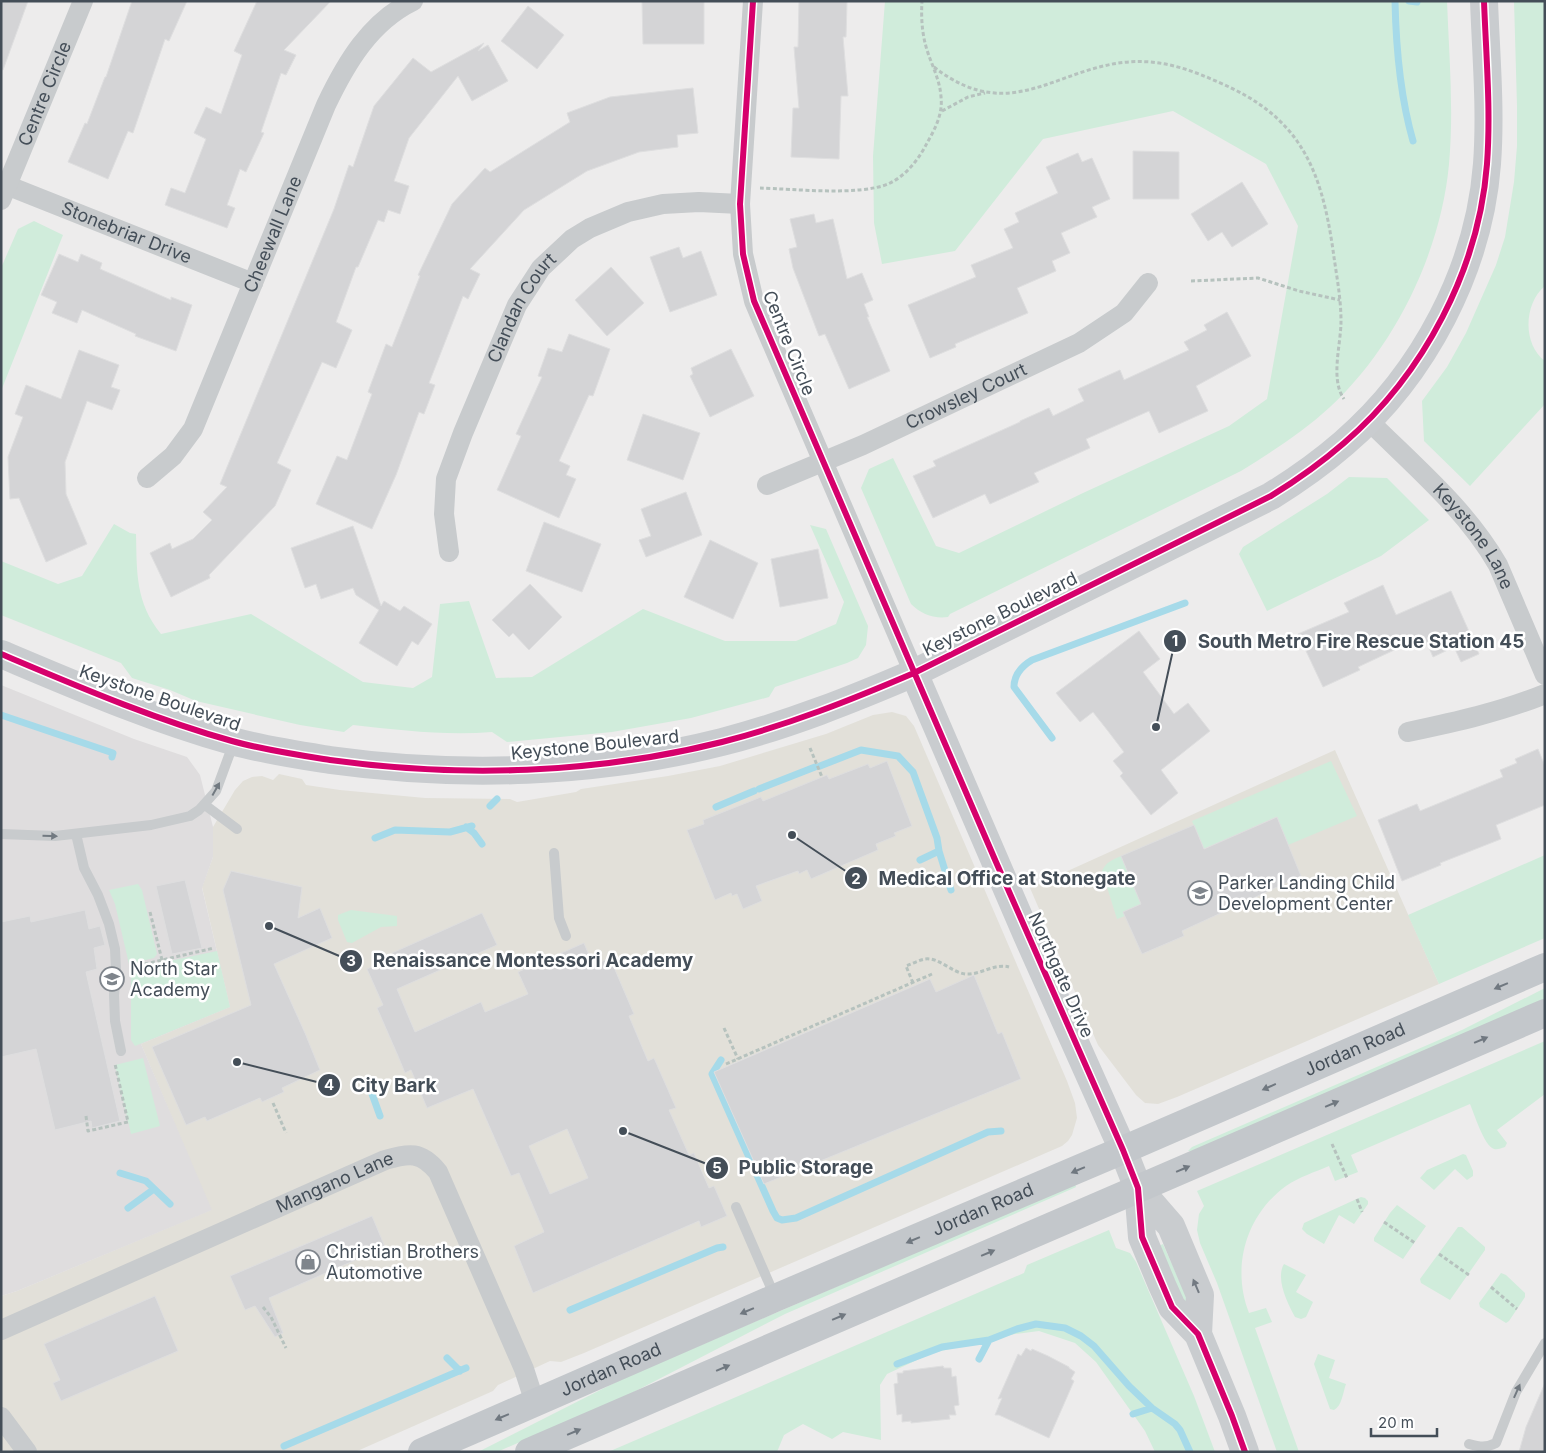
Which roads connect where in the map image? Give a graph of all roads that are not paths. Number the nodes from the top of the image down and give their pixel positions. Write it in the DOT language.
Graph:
graph roads {
  1 [pos="83,1"];
  2 [pos="413,1"];
  3 [pos="753,1"];
  4 [pos="1484,1"];
  5 [pos="3,189"];
  6 [pos="740,204"];
  7 [pos="253,283"];
  8 [pos="1148,283"];
  9 [pos="1368,420"];
  10 [pos="823,463"];
  11 [pos="147,478"];
  12 [pos="767,485"];
  13 [pos="449,552"];
  14 [pos="1,654"];
  15 [pos="914,673"];
  16 [pos="1545,675"];
  17 [pos="1545,694"];
  18 [pos="1408,732"];
  19 [pos="234,742"];
  20 [pos="205,805"];
  21 [pos="237,829"];
  22 [pos="1,834"];
  23 [pos="76,834"];
  24 [pos="554,853"];
  25 [pos="566,936"];
  26 [pos="1545,967"];
  27 [pos="1545,1012"];
  28 [pos="121,1051"];
  29 [pos="1123,1150"];
  30 [pos="1138,1188"];
  31 [pos="736,1207"];
  32 [pos="776,1298"];
  33 [pos="1,1330"];
  34 [pos="1545,1343"];
  35 [pos="535,1403"];
  36 [pos="1,1417"];
  37 [pos="1469,1444"];
  38 [pos="27,1452"];
  39 [pos="422,1452"];
  40 [pos="529,1452"];
  41 [pos="1245,1452"];
  1 -- 5 [label="street, Centre Circle"];
  2 -- 7 [label="street, Cheewall Lane"];
  3 -- 6 [label="street, Centre Circle"];
  4 -- 9 [label="street, Keystone Boulevard"];
  5 -- 7 [label="street, Stonebriar Drive"];
  6 -- 10 [label="street, Centre Circle"];
  6 -- 13 [label="street, Clandan Court"];
  7 -- 11 [label="street, Cheewall Lane"];
  8 -- 10 [label="street, Crowsley Court"];
  9 -- 15 [label="street, Keystone Boulevard"];
  9 -- 16 [label="street, Keystone Lane"];
  10 -- 12 [label="street, Crowsley Court"];
  10 -- 15 [label="street, Centre Circle"];
  14 -- 19 [label="street, Keystone Boulevard"];
  15 -- 19 [label="street, Keystone Boulevard"];
  15 -- 29 [label="street, Northgate Drive"];
  17 -- 18 [label="street"];
  20 -- 19 [label="lane, one-way"];
  20 -- 21 [label="lane"];
  20 -- 23 [label="lane"];
  22 -- 23 [label="lane, one-way"];
  23 -- 28 [label="lane"];
  24 -- 25 [label="lane"];
  26 -- 29 [label="main road, Jordan Road, one-way"];
  30 -- 27 [label="main road, one-way"];
  29 -- 30 [label="street, Northgate Drive"];
  29 -- 32 [label="main road, Jordan Road, one-way"];
  40 -- 30 [label="main road, one-way"];
  30 -- 41 [label="street, Northgate Drive"];
  31 -- 32 [label="lane"];
  32 -- 35 [label="main road, Jordan Road, one-way"];
  33 -- 35 [label="street, Mangano Lane"];
  37 -- 34 [label="lane, one-way"];
  35 -- 39 [label="main road, Jordan Road, one-way"];
  36 -- 38 [label="street"];
}
